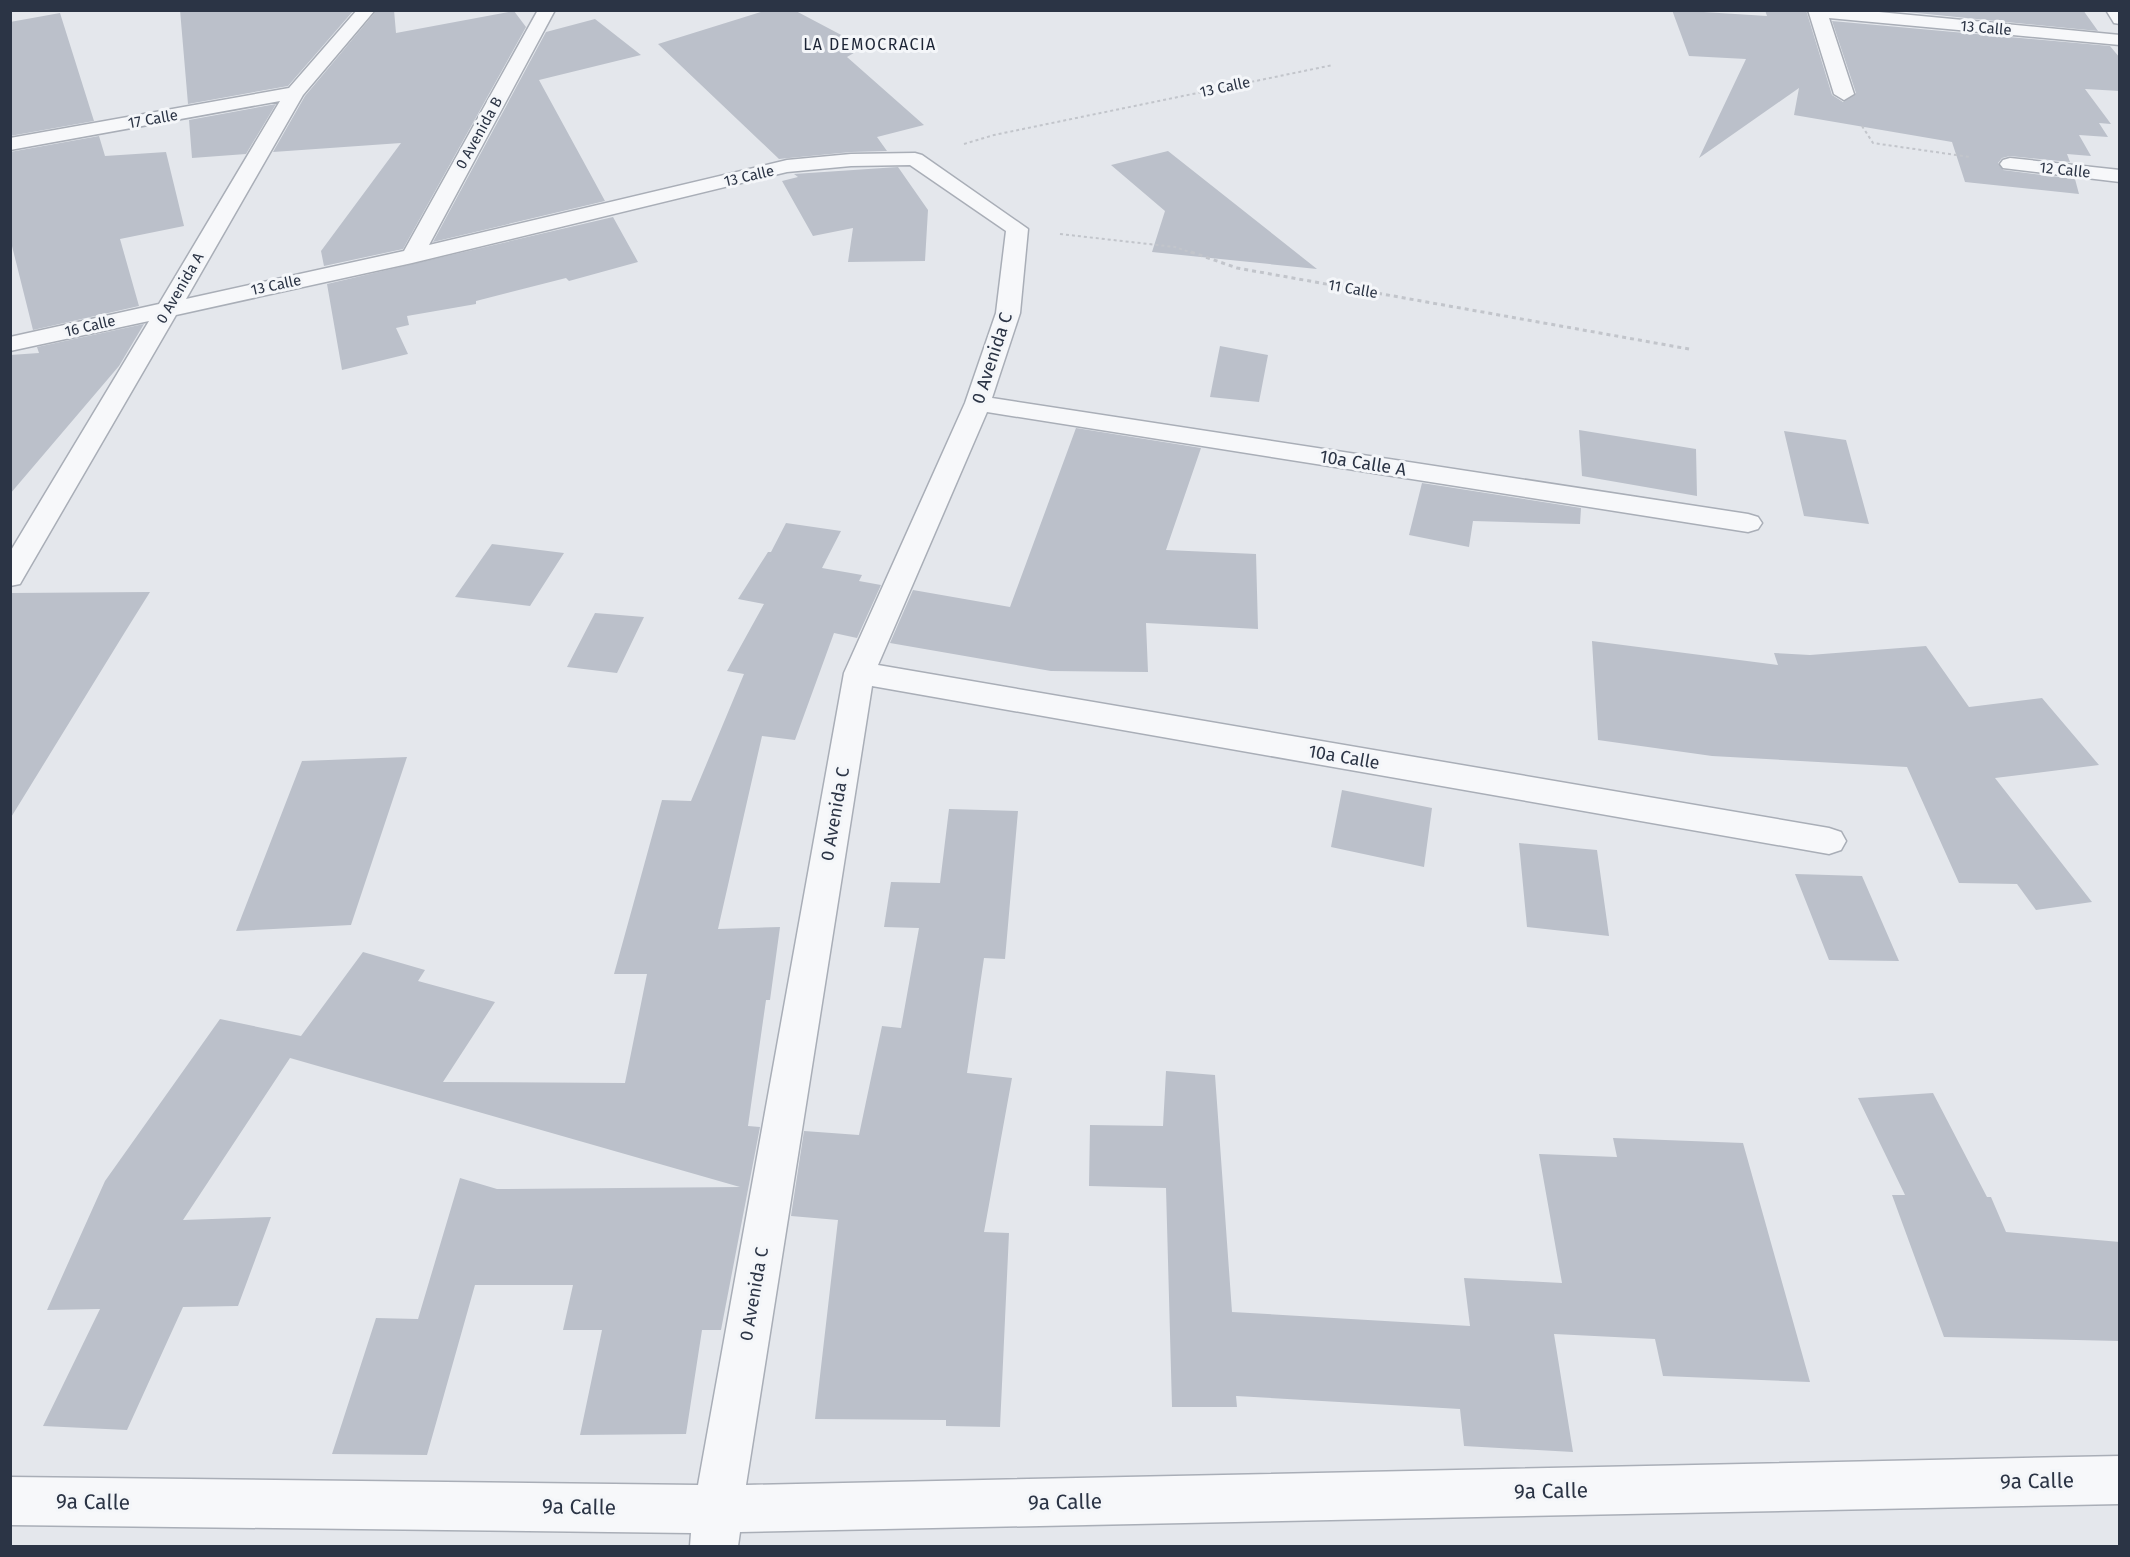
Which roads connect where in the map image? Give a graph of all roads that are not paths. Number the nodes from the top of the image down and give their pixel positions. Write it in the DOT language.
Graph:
graph roads {
  1 [pos="367,10"];
  2 [pos="547,10"];
  3 [pos="2114,10"];
  4 [pos="1817,11"];
  5 [pos="2120,19"];
  6 [pos="2120,40"];
  7 [pos="295,93"];
  8 [pos="1844,94"];
  9 [pos="10,144"];
  10 [pos="915,159"];
  11 [pos="2010,164"];
  12 [pos="2120,176"];
  13 [pos="412,256"];
  14 [pos="169,308"];
  15 [pos="10,344"];
  16 [pos="978,403"];
  17 [pos="1748,523"];
  18 [pos="10,578"];
  19 [pos="859,673"];
  20 [pos="1829,841"];
  21 [pos="2120,1479"];
  22 [pos="10,1501"];
  23 [pos="716,1528"];
  1 -- 7 [label="street, 0 Avenida A"];
  2 -- 13 [label="street, 0 Avenida B"];
  3 -- 5 [label="street"];
  4 -- 6 [label="street, 13 Calle"];
  4 -- 8 [label="street"];
  7 -- 9 [label="street, 17 Calle"];
  7 -- 14 [label="street, 0 Avenida A"];
  10 -- 13 [label="street, 13 Calle"];
  10 -- 16 [label="street, 0 Avenida C"];
  11 -- 12 [label="street, 12 Calle"];
  13 -- 14 [label="street, 13 Calle"];
  14 -- 15 [label="street, 16 Calle"];
  14 -- 18 [label="street, 0 Avenida A"];
  16 -- 17 [label="street, 10a Calle A"];
  16 -- 19 [label="street, 0 Avenida C"];
  19 -- 20 [label="street, 10a Calle"];
  19 -- 23 [label="street, 0 Avenida C"];
  21 -- 23 [label="street, 9a Calle"];
  22 -- 23 [label="street, 9a Calle"];
}
